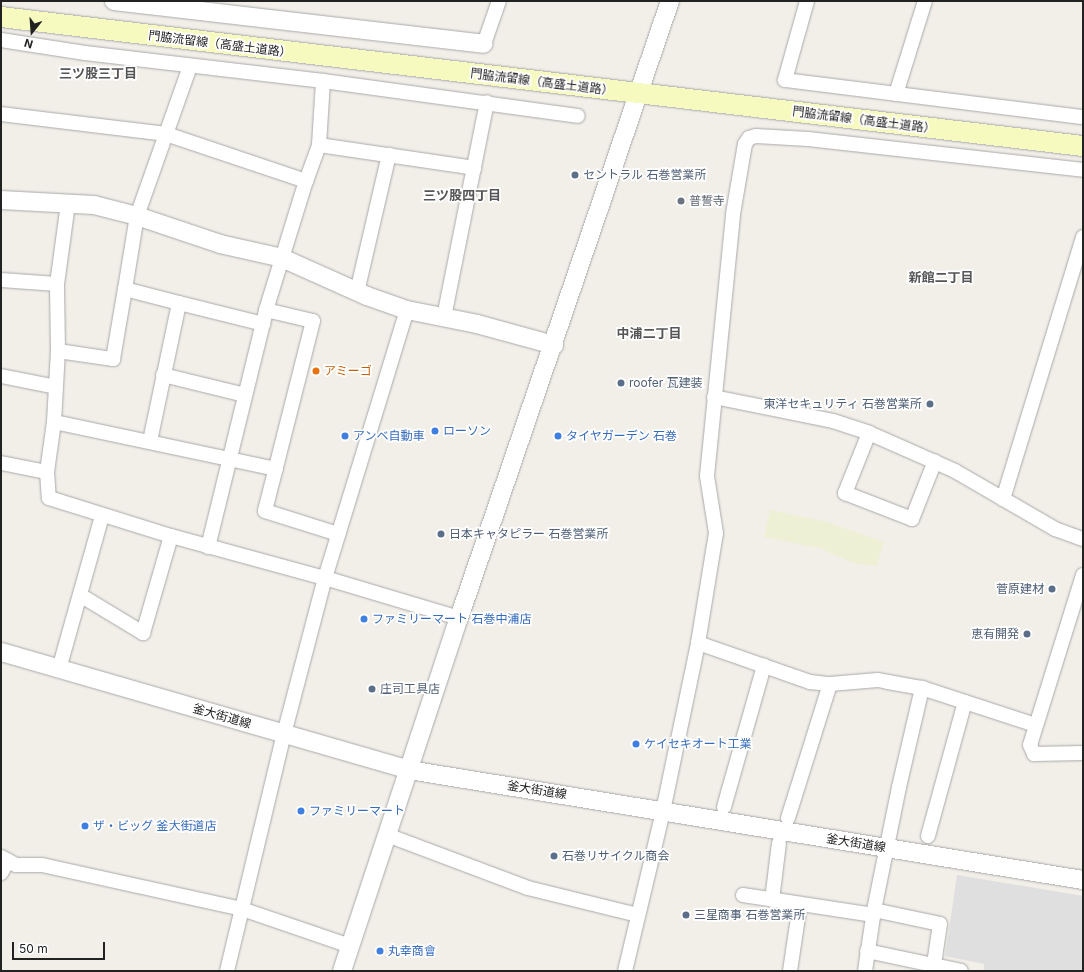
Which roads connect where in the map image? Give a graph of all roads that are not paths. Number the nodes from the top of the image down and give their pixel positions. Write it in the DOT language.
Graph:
graph roads {
  1 [pos="114,1"];
  2 [pos="499,1"];
  3 [pos="670,1"];
  4 [pos="807,1"];
  5 [pos="925,1"];
  6 [pos="1,17"];
  7 [pos="1,40"];
  8 [pos="484,44"];
  9 [pos="190,66"];
  10 [pos="323,81"];
  11 [pos="638,93"];
  12 [pos="896,94"];
  13 [pos="487,102"];
  14 [pos="1,114"];
  15 [pos="578,116"];
  16 [pos="1083,117"];
  17 [pos="166,134"];
  18 [pos="319,145"];
  19 [pos="1083,146"];
  20 [pos="389,155"];
  21 [pos="474,168"];
  22 [pos="1083,170"];
  23 [pos="306,180"];
  24 [pos="1,200"];
  25 [pos="68,204"];
  26 [pos="137,216"];
  27 [pos="1083,237"];
  28 [pos="282,258"];
  29 [pos="1,280"];
  30 [pos="57,284"];
  31 [pos="125,289"];
  32 [pos="357,292"];
  33 [pos="179,303"];
  34 [pos="266,310"];
  35 [pos="407,310"];
  36 [pos="444,316"];
  37 [pos="263,324"];
  38 [pos="554,345"];
  39 [pos="58,351"];
  40 [pos="1,376"];
  41 [pos="163,376"];
  42 [pos="56,387"];
  43 [pos="245,395"];
  44 [pos="714,397"];
  45 [pos="54,422"];
  46 [pos="869,433"];
  47 [pos="150,441"];
  48 [pos="228,459"];
  49 [pos="935,461"];
  50 [pos="1,463"];
  51 [pos="276,468"];
  52 [pos="47,472"];
  53 [pos="1003,499"];
  54 [pos="102,516"];
  55 [pos="338,534"];
  56 [pos="171,536"];
  57 [pos="1083,539"];
  58 [pos="208,547"];
  59 [pos="1083,574"];
  60 [pos="325,578"];
  61 [pos="80,595"];
  62 [pos="459,618"];
  63 [pos="698,643"];
  64 [pos="1,652"];
  65 [pos="764,666"];
  66 [pos="59,669"];
  67 [pos="830,684"];
  68 [pos="922,688"];
  69 [pos="965,702"];
  70 [pos="1035,725"];
  71 [pos="284,734"];
  72 [pos="1083,753"];
  73 [pos="409,770"];
  74 [pos="724,807"];
  75 [pos="664,811"];
  76 [pos="788,818"];
  77 [pos="387,835"];
  78 [pos="928,836"];
  79 [pos="780,843"];
  80 [pos="887,848"];
  81 [pos="3,864"];
  82 [pos="1083,880"];
  83 [pos="743,895"];
  84 [pos="772,900"];
  85 [pos="800,904"];
  86 [pos="242,909"];
  87 [pos="874,913"];
  88 [pos="638,915"];
  89 [pos="350,946"];
  90 [pos="867,951"];
  91 [pos="934,964"];
  92 [pos="227,971"];
  93 [pos="342,971"];
  94 [pos="625,971"];
  95 [pos="790,971"];
  96 [pos="865,971"];
  97 [pos="961,971"];
  1 -- 8 [label="street"];
  2 -- 8 [label="street"];
  3 -- 11 [label="street"];
  4 -- 12 [label="street"];
  5 -- 12 [label="street"];
  6 -- 11 [label="main road, 門脇流留線（高盛土道路）"];
  7 -- 9 [label="street"];
  9 -- 10 [label="street"];
  9 -- 17 [label="street"];
  10 -- 13 [label="street"];
  10 -- 18 [label="street"];
  11 -- 19 [label="main road, 門脇流留線（高盛土道路）"];
  11 -- 38 [label="street"];
  12 -- 16 [label="street"];
  13 -- 15 [label="street"];
  13 -- 21 [label="street"];
  14 -- 17 [label="street"];
  17 -- 23 [label="street"];
  17 -- 26 [label="street"];
  18 -- 20 [label="street"];
  18 -- 23 [label="street"];
  20 -- 21 [label="street"];
  20 -- 32 [label="street"];
  21 -- 36 [label="street"];
  22 -- 44 [label="street"];
  23 -- 28 [label="street"];
  24 -- 25 [label="street"];
  25 -- 26 [label="street"];
  25 -- 30 [label="street"];
  26 -- 28 [label="street"];
  26 -- 31 [label="street"];
  27 -- 53 [label="street"];
  28 -- 32 [label="street"];
  28 -- 34 [label="street"];
  29 -- 30 [label="street"];
  30 -- 39 [label="street"];
  31 -- 33 [label="street"];
  31 -- 39 [label="street"];
  32 -- 35 [label="street"];
  33 -- 37 [label="street"];
  33 -- 41 [label="street"];
  34 -- 37 [label="street"];
  34 -- 51 [label="street"];
  35 -- 36 [label="street"];
  35 -- 55 [label="street"];
  36 -- 38 [label="street"];
  37 -- 43 [label="street"];
  38 -- 62 [label="street"];
  39 -- 42 [label="street"];
  40 -- 42 [label="street"];
  41 -- 43 [label="street"];
  41 -- 47 [label="street"];
  42 -- 45 [label="street"];
  43 -- 48 [label="street"];
  44 -- 46 [label="street"];
  44 -- 63 [label="street"];
  45 -- 47 [label="street"];
  45 -- 52 [label="street"];
  46 -- 49 [label="street"];
  46 -- 49 [label="street"];
  47 -- 48 [label="street"];
  48 -- 51 [label="street"];
  48 -- 58 [label="street"];
  49 -- 53 [label="street"];
  50 -- 52 [label="street"];
  51 -- 55 [label="street"];
  52 -- 54 [label="street"];
  53 -- 57 [label="street"];
  54 -- 56 [label="street"];
  54 -- 61 [label="street"];
  55 -- 60 [label="street"];
  56 -- 58 [label="street"];
  56 -- 61 [label="street"];
  58 -- 60 [label="street"];
  59 -- 70 [label="street"];
  60 -- 62 [label="street"];
  60 -- 71 [label="street"];
  61 -- 66 [label="street"];
  62 -- 73 [label="street"];
  63 -- 65 [label="street"];
  63 -- 75 [label="street"];
  64 -- 66 [label="street, 釜大街道線"];
  65 -- 67 [label="street"];
  65 -- 74 [label="street"];
  66 -- 71 [label="street, 釜大街道線"];
  67 -- 68 [label="street"];
  67 -- 76 [label="street"];
  68 -- 69 [label="street"];
  68 -- 80 [label="street"];
  69 -- 70 [label="street"];
  69 -- 78 [label="street"];
  70 -- 72 [label="street"];
  71 -- 73 [label="street, 釜大街道線"];
  71 -- 86 [label="street"];
  73 -- 75 [label="street, 釜大街道線"];
  73 -- 77 [label="street"];
  75 -- 80 [label="street, 釜大街道線"];
  75 -- 88 [label="street"];
  77 -- 88 [label="street"];
  77 -- 89 [label="street"];
  79 -- 84 [label="street"];
  80 -- 82 [label="street, 釜大街道線"];
  80 -- 87 [label="street"];
  81 -- 86 [label="street"];
  83 -- 84 [label="street"];
  84 -- 85 [label="street"];
  85 -- 87 [label="street"];
  85 -- 95 [label="street"];
  86 -- 89 [label="street"];
  86 -- 92 [label="street"];
  87 -- 90 [label="street"];
  87 -- 91 [label="street"];
  88 -- 94 [label="street"];
  89 -- 93 [label="street"];
  90 -- 91 [label="street"];
  90 -- 96 [label="street"];
  91 -- 97 [label="street"];
}
